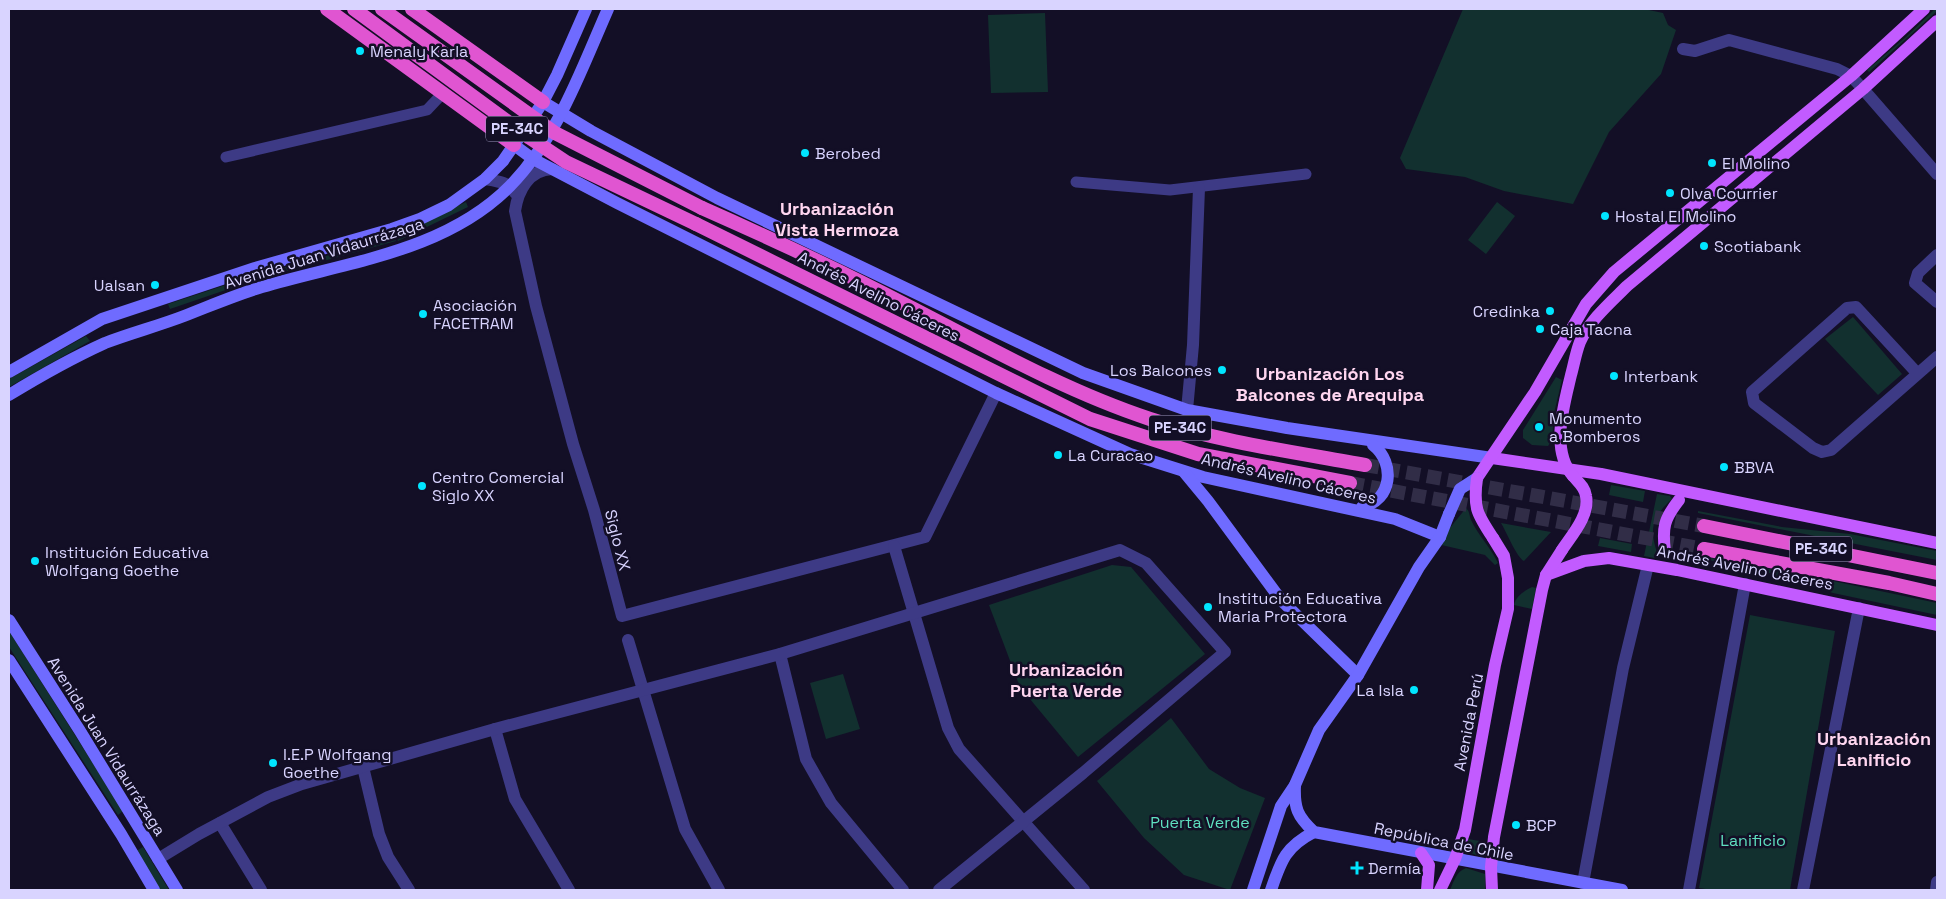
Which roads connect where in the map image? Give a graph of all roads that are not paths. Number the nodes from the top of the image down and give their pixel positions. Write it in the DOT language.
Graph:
graph roads {
  1 [pos="327,9"];
  2 [pos="354,9"];
  3 [pos="382,9"];
  4 [pos="412,9"];
  5 [pos="586,9"];
  6 [pos="608,9"];
  7 [pos="1924,9"];
  8 [pos="1937,20"];
  9 [pos="1683,49"];
  10 [pos="1850,76"];
  11 [pos="1863,89"];
  12 [pos="442,93"];
  13 [pos="543,102"];
  14 [pos="562,114"];
  15 [pos="514,145"];
  16 [pos="226,157"];
  17 [pos="533,159"];
  18 [pos="552,169"];
  19 [pos="1306,174"];
  20 [pos="1937,174"];
  21 [pos="485,179"];
  22 [pos="1076,182"];
  23 [pos="510,186"];
  24 [pos="1200,188"];
  25 [pos="517,200"];
  26 [pos="1937,255"];
  27 [pos="153,302"];
  28 [pos="1937,302"];
  29 [pos="161,324"];
  30 [pos="1937,357"];
  31 [pos="9,372"];
  32 [pos="1918,373"];
  33 [pos="996,393"];
  34 [pos="9,395"];
  35 [pos="1186,410"];
  36 [pos="1360,438"];
  37 [pos="1489,463"];
  38 [pos="1365,465"];
  39 [pos="1184,472"];
  40 [pos="1570,473"];
  41 [pos="1477,478"];
  42 [pos="1350,483"];
  43 [pos="1697,493"];
  44 [pos="1346,509"];
  45 [pos="1704,526"];
  46 [pos="1440,537"];
  47 [pos="1937,543"];
  48 [pos="894,546"];
  49 [pos="1704,548"];
  50 [pos="1648,565"];
  51 [pos="1677,570"];
  52 [pos="1937,573"];
  53 [pos="1546,575"];
  54 [pos="1745,584"];
  55 [pos="1937,594"];
  56 [pos="1859,608"];
  57 [pos="915,614"];
  58 [pos="9,620"];
  59 [pos="1937,625"];
  60 [pos="628,640"];
  61 [pos="780,654"];
  62 [pos="9,660"];
  63 [pos="1358,675"];
  64 [pos="643,691"];
  65 [pos="495,729"];
  66 [pos="363,767"];
  67 [pos="1295,785"];
  68 [pos="1023,822"];
  69 [pos="220,823"];
  70 [pos="1314,832"];
  71 [pos="1421,853"];
  72 [pos="158,859"];
  73 [pos="1455,859"];
  74 [pos="1491,867"];
  75 [pos="1937,882"];
  76 [pos="1583,883"];
  77 [pos="154,890"];
  78 [pos="177,890"];
  79 [pos="261,890"];
  80 [pos="409,890"];
  81 [pos="569,890"];
  82 [pos="719,890"];
  83 [pos="902,890"];
  84 [pos="939,890"];
  85 [pos="1084,890"];
  86 [pos="1253,890"];
  87 [pos="1271,890"];
  88 [pos="1427,890"];
  89 [pos="1440,890"];
  90 [pos="1492,890"];
  91 [pos="1622,890"];
  92 [pos="1689,890"];
  93 [pos="1803,890"];
  94 [pos="1936,890"];
  1 -- 12 [label="highway"];
  2 -- 42 [label="highway, Andrés Avelino Cáceres / PE-34C, bridge"];
  3 -- 38 [label="highway, Andrés Avelino Cáceres / PE-34C, bridge"];
  4 -- 13 [label="highway"];
  5 -- 13 [label="main road, Avenida Juan Vidaurrázaga"];
  6 -- 14 [label="main road, Avenida Juan Vidaurrázaga"];
  7 -- 10 [label="main road"];
  8 -- 11 [label="main road"];
  9 -- 10 [label="street"];
  10 -- 11 [label="street"];
  10 -- 37 [label="main road"];
  11 -- 20 [label="street"];
  11 -- 40 [label="main road"];
  12 -- 15 [label="highway"];
  12 -- 16 [label="street"];
  13 -- 14 [label="main road, Andrés Avelino Cáceres"];
  13 -- 15 [label="main road, Avenida Juan Vidaurrázaga"];
  14 -- 17 [label="main road, Avenida Juan Vidaurrázaga"];
  14 -- 35 [label="main road, Andrés Avelino Cáceres"];
  15 -- 17 [label="main road, Andrés Avelino Cáceres"];
  15 -- 21 [label="main road, Avenida Juan Vidaurrázaga"];
  17 -- 18 [label="main road, Andrés Avelino Cáceres"];
  17 -- 23 [label="main road, Avenida Juan Vidaurrázaga"];
  18 -- 25 [label="street"];
  18 -- 33 [label="main road, Andrés Avelino Cáceres"];
  19 -- 24 [label="street"];
  21 -- 23 [label="street"];
  21 -- 27 [label="main road, Avenida Juan Vidaurrázaga"];
  22 -- 24 [label="street"];
  23 -- 25 [label="street, Siglo XX"];
  23 -- 29 [label="main road, Avenida Juan Vidaurrázaga"];
  24 -- 35 [label="street"];
  25 -- 48 [label="street, Siglo XX"];
  26 -- 28 [label="street"];
  27 -- 29 [label="main road"];
  27 -- 31 [label="main road, Avenida Juan Vidaurrázaga"];
  29 -- 34 [label="main road, Avenida Juan Vidaurrázaga"];
  30 -- 32 [label="street"];
  32 -- 32 [label="street"];
  33 -- 39 [label="main road, Andrés Avelino Cáceres"];
  33 -- 48 [label="street"];
  35 -- 36 [label="main road, Andrés Avelino Cáceres"];
  36 -- 37 [label="main road, Andrés Avelino Cáceres"];
  36 -- 44 [label="main road, bridge"];
  37 -- 40 [label="main road"];
  37 -- 41 [label="main road"];
  39 -- 44 [label="main road, Andrés Avelino Cáceres"];
  39 -- 63 [label="main road"];
  40 -- 43 [label="main road"];
  40 -- 53 [label="main road, bridge"];
  41 -- 46 [label="main road, bridge"];
  41 -- 73 [label="main road, Avenida Perú, bridge"];
  43 -- 47 [label="main road"];
  43 -- 51 [label="main road, bridge"];
  44 -- 46 [label="main road, Andrés Avelino Cáceres"];
  45 -- 52 [label="highway, Andrés Avelino Cáceres / PE-34C"];
  46 -- 63 [label="main road"];
  48 -- 57 [label="street"];
  49 -- 55 [label="highway, Andrés Avelino Cáceres / PE-34C"];
  50 -- 51 [label="main road, Andrés Avelino Cáceres"];
  50 -- 53 [label="main road, Andrés Avelino Cáceres"];
  50 -- 76 [label="street"];
  51 -- 54 [label="main road, Andrés Avelino Cáceres"];
  53 -- 74 [label="main road"];
  54 -- 56 [label="main road, Andrés Avelino Cáceres"];
  54 -- 92 [label="street"];
  56 -- 59 [label="main road, Andrés Avelino Cáceres"];
  56 -- 93 [label="street"];
  57 -- 61 [label="street"];
  57 -- 68 [label="street"];
  57 -- 68 [label="street"];
  58 -- 72 [label="main road, Avenida Juan Vidaurrázaga"];
  60 -- 64 [label="street"];
  61 -- 64 [label="street"];
  61 -- 83 [label="street"];
  62 -- 77 [label="main road"];
  63 -- 67 [label="main road"];
  64 -- 65 [label="street"];
  64 -- 82 [label="street"];
  65 -- 66 [label="street"];
  65 -- 81 [label="street"];
  66 -- 69 [label="street"];
  66 -- 80 [label="street"];
  67 -- 70 [label="main road"];
  67 -- 86 [label="main road"];
  68 -- 84 [label="street"];
  68 -- 85 [label="street"];
  69 -- 72 [label="street"];
  69 -- 79 [label="street"];
  70 -- 71 [label="main road, República de Chile"];
  70 -- 87 [label="main road"];
  71 -- 73 [label="main road, República de Chile"];
  71 -- 88 [label="main road"];
  72 -- 78 [label="main road, Avenida Juan Vidaurrázaga"];
  73 -- 74 [label="main road, República de Chile"];
  73 -- 89 [label="main road, Avenida Perú"];
  74 -- 76 [label="main road, República de Chile"];
  74 -- 90 [label="main road"];
  75 -- 94 [label="street"];
  76 -- 91 [label="main road, República de Chile"];
}
